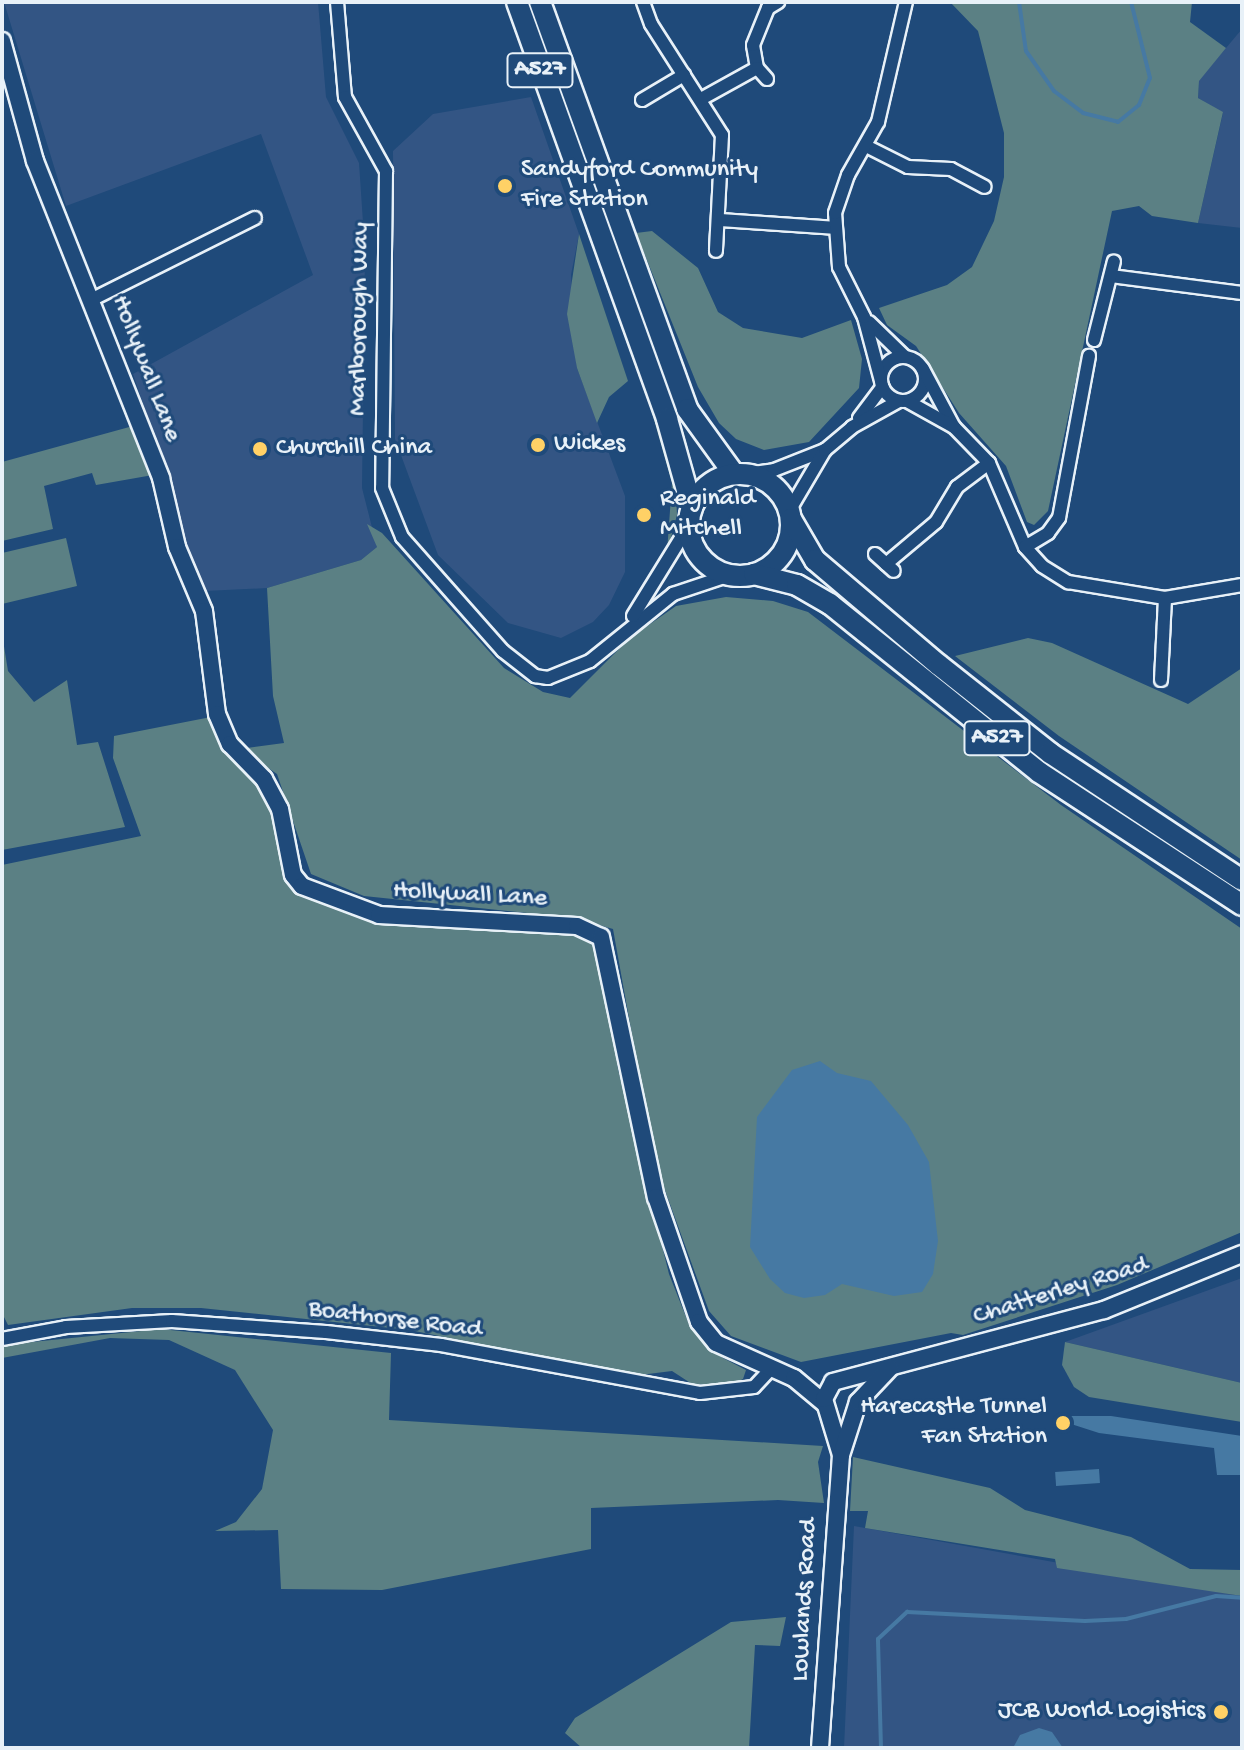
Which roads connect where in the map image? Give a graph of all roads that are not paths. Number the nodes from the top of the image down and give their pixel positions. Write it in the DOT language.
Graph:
graph roads {
  1 [pos="337,2"];
  2 [pos="517,2"];
  3 [pos="540,2"];
  4 [pos="643,2"];
  5 [pos="906,2"];
  6 [pos="770,4"];
  7 [pos="2,41"];
  8 [pos="757,68"];
  9 [pos="684,75"];
  10 [pos="767,79"];
  11 [pos="701,99"];
  12 [pos="642,100"];
  13 [pos="866,146"];
  14 [pos="985,187"];
  15 [pos="255,218"];
  16 [pos="719,220"];
  17 [pos="835,228"];
  18 [pos="716,251"];
  19 [pos="1114,261"];
  20 [pos="1111,276"];
  21 [pos="1242,293"];
  22 [pos="93,299"];
  23 [pos="864,317"];
  24 [pos="1094,340"];
  25 [pos="904,356"];
  26 [pos="1089,356"];
  27 [pos="923,369"];
  28 [pos="881,384"];
  29 [pos="903,401"];
  30 [pos="852,427"];
  31 [pos="954,427"];
  32 [pos="825,450"];
  33 [pos="989,463"];
  34 [pos="740,474"];
  35 [pos="790,515"];
  36 [pos="691,517"];
  37 [pos="1025,547"];
  38 [pos="875,554"];
  39 [pos="754,574"];
  40 [pos="730,575"];
  41 [pos="1242,585"];
  42 [pos="1165,598"];
  43 [pos="624,629"];
  44 [pos="1146,666"];
  45 [pos="1161,666"];
  46 [pos="1161,680"];
  47 [pos="1242,880"];
  48 [pos="1242,905"];
  49 [pos="1242,1254"];
  50 [pos="2,1339"];
  51 [pos="891,1367"];
  52 [pos="772,1368"];
  53 [pos="794,1378"];
  54 [pos="842,1380"];
  55 [pos="856,1405"];
  56 [pos="827,1407"];
  57 [pos="841,1455"];
  58 [pos="820,1748"];
  1 -- 43 [label="street, Marlborough Way"];
  2 -- 36 [label="main road, A527"];
  3 -- 34 [label="main road, A527"];
  4 -- 9 [label="street"];
  5 -- 13 [label="street"];
  6 -- 8 [label="street"];
  7 -- 22 [label="street, Hollywall Lane"];
  8 -- 10 [label="street"];
  8 -- 11 [label="street"];
  9 -- 11 [label="street"];
  9 -- 12 [label="street"];
  11 -- 16 [label="street"];
  13 -- 14 [label="street"];
  13 -- 17 [label="street"];
  15 -- 22 [label="street"];
  16 -- 17 [label="street"];
  16 -- 18 [label="street"];
  17 -- 23 [label="street"];
  19 -- 20 [label="street"];
  20 -- 21 [label="street"];
  20 -- 24 [label="street"];
  22 -- 52 [label="street, Hollywall Lane"];
  23 -- 25 [label="street"];
  23 -- 28 [label="street"];
  25 -- 27 [label="street"];
  25 -- 28 [label="street"];
  26 -- 37 [label="street"];
  27 -- 29 [label="street"];
  27 -- 31 [label="street"];
  28 -- 29 [label="street"];
  28 -- 30 [label="street"];
  29 -- 30 [label="street"];
  29 -- 31 [label="street"];
  30 -- 32 [label="street"];
  31 -- 33 [label="street"];
  32 -- 34 [label="street"];
  32 -- 35 [label="street"];
  33 -- 37 [label="street"];
  33 -- 38 [label="street"];
  34 -- 35 [label="main road"];
  34 -- 36 [label="main road"];
  35 -- 39 [label="main road"];
  35 -- 47 [label="main road, A527"];
  36 -- 40 [label="main road"];
  36 -- 43 [label="street, Marlborough Way"];
  37 -- 42 [label="street"];
  39 -- 40 [label="main road"];
  39 -- 48 [label="main road, A527"];
  40 -- 43 [label="street, Marlborough Way"];
  41 -- 42 [label="street"];
  42 -- 45 [label="street"];
  44 -- 45 [label="street"];
  45 -- 46 [label="street"];
  49 -- 51 [label="street, Chatterley Road"];
  50 -- 52 [label="street, Boathorse Road"];
  51 -- 54 [label="street, Chatterley Road"];
  51 -- 55 [label="street"];
  52 -- 53 [label="street, Hollywall Lane"];
  53 -- 54 [label="street, Hollywall Lane"];
  53 -- 56 [label="street, Hollywall Lane"];
  54 -- 55 [label="street"];
  54 -- 56 [label="street"];
  55 -- 56 [label="street"];
  55 -- 57 [label="street, Lowlands Road"];
  56 -- 57 [label="street, Lowlands Road"];
  57 -- 58 [label="street, Lowlands Road"];
}
